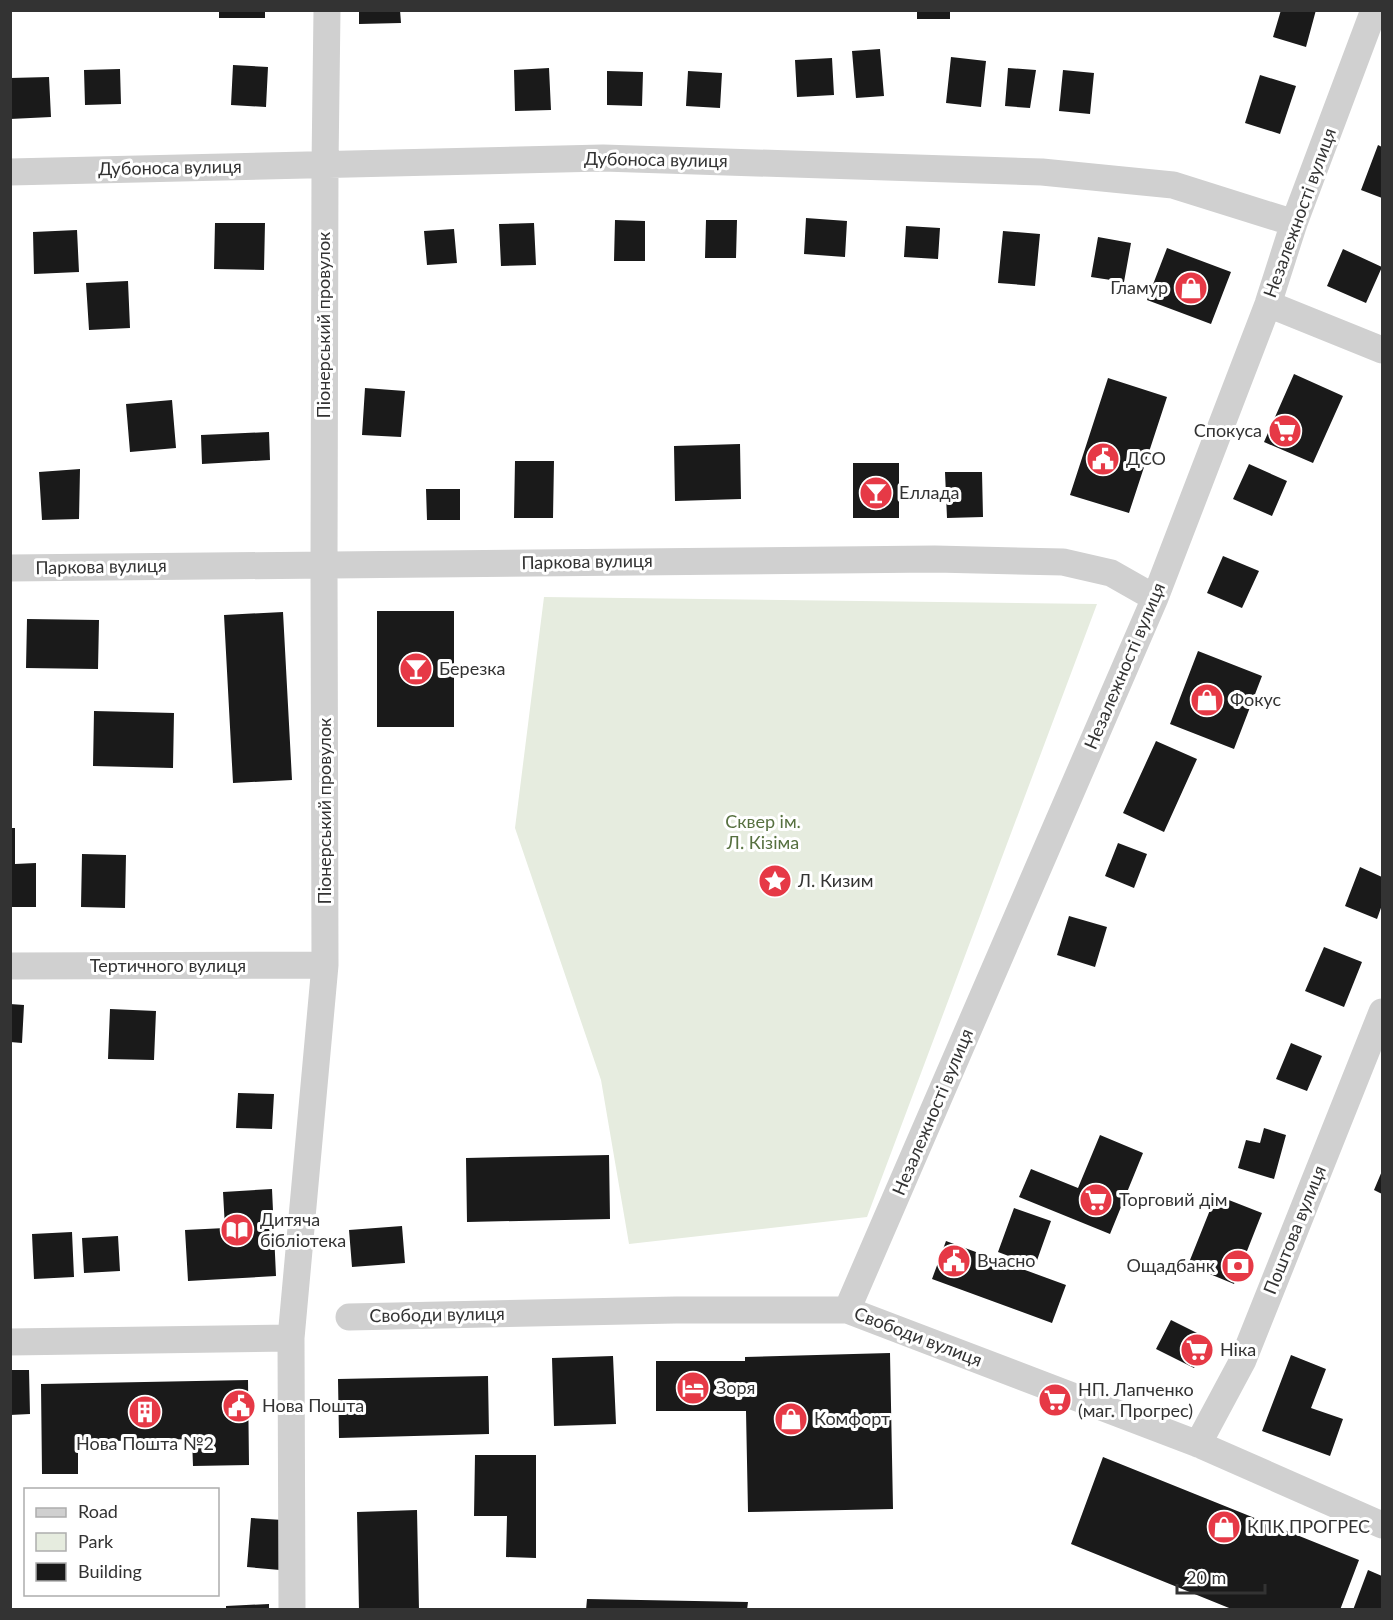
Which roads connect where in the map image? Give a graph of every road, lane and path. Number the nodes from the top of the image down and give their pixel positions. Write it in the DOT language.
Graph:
graph roads {
  1 [pos="327,10"];
  2 [pos="1374,10"];
  3 [pos="325,165"];
  4 [pos="10,172"];
  5 [pos="1294,223"];
  6 [pos="1268,304"];
  7 [pos="1383,350"];
  8 [pos="324,565"];
  9 [pos="10,568"];
  10 [pos="1155,598"];
  11 [pos="325,965"];
  12 [pos="10,966"];
  13 [pos="1383,1012"];
  14 [pos="847,1310"];
  15 [pos="349,1317"];
  16 [pos="291,1338"];
  17 [pos="10,1342"];
  18 [pos="1198,1444"];
  19 [pos="1383,1525"];
  20 [pos="292,1610"];
  1 -- 3 [label="street, Піонерський провулок"];
  2 -- 5 [label="street, Незалежності вулиця"];
  3 -- 4 [label="street, Дубоноса вулиця"];
  3 -- 5 [label="street, Дубоноса вулиця"];
  3 -- 8 [label="street, Піонерський провулок"];
  5 -- 6 [label="street, Незалежності вулиця"];
  6 -- 7 [label="street"];
  6 -- 10 [label="street, Незалежності вулиця"];
  8 -- 9 [label="street, Паркова вулиця"];
  8 -- 10 [label="street, Паркова вулиця"];
  8 -- 11 [label="street, Піонерський провулок"];
  10 -- 14 [label="street, Незалежності вулиця"];
  11 -- 12 [label="street, Тертичного вулиця"];
  11 -- 16 [label="street, Піонерський провулок"];
  13 -- 18 [label="street, Поштова вулиця"];
  14 -- 15 [label="street, Свободи вулиця"];
  14 -- 18 [label="street, Свободи вулиця"];
  16 -- 17 [label="street"];
  16 -- 20 [label="street, Піонерський провулок"];
  18 -- 19 [label="street, Свободи вулиця"];
}
